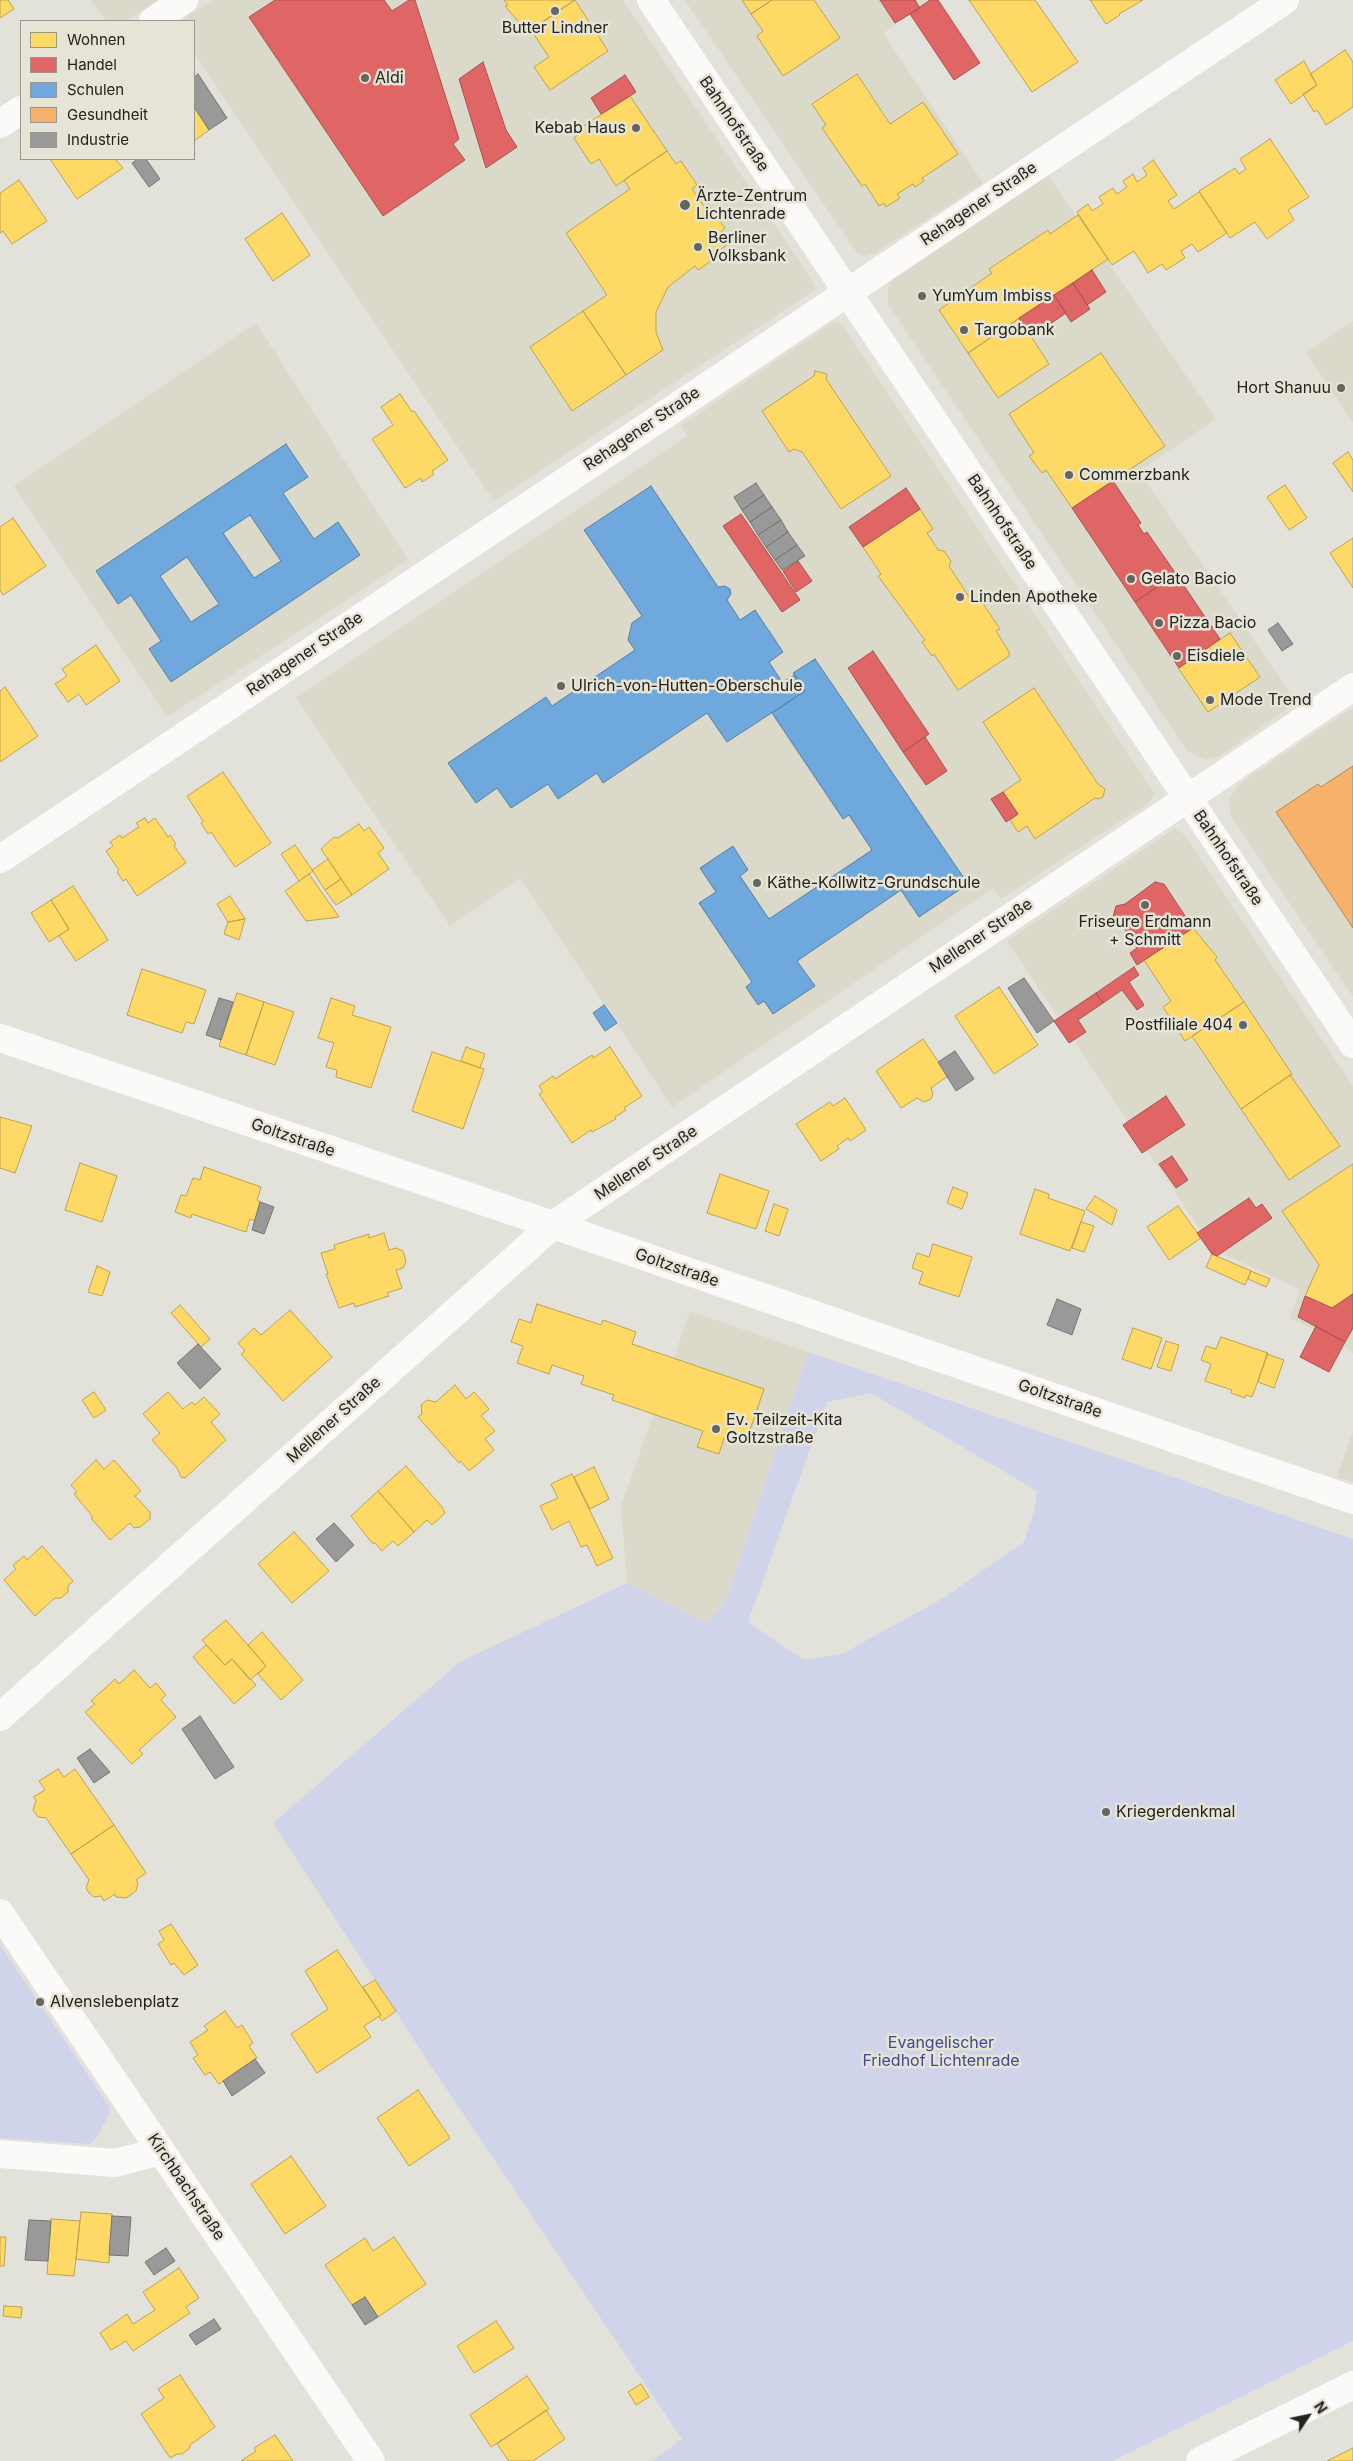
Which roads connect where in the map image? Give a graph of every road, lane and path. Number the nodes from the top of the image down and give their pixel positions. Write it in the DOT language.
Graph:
graph roads {
  1 [pos="184,0"];
  2 [pos="651,0"];
  3 [pos="1285,0"];
  4 [pos="154,20"];
  5 [pos="20,111"];
  6 [pos="0,124"];
  7 [pos="847,292"];
  8 [pos="1353,687"];
  9 [pos="1188,798"];
  10 [pos="0,859"];
  11 [pos="0,1038"];
  12 [pos="1353,1044"];
  13 [pos="553,1225"];
  14 [pos="1353,1500"];
  15 [pos="0,1717"];
  16 [pos="0,1913"];
  17 [pos="161,2151"];
  18 [pos="0,2154"];
  19 [pos="1353,2385"];
  20 [pos="372,2461"];
  21 [pos="1200,2461"];
  1 -- 4 [label="street"];
  2 -- 7 [label="street, Bahnhofstraße"];
  3 -- 7 [label="street, Rehagener Straße"];
  5 -- 6 [label="street"];
  7 -- 9 [label="street, Bahnhofstraße"];
  7 -- 10 [label="street, Rehagener Straße"];
  8 -- 9 [label="street, Mellener Straße"];
  9 -- 12 [label="street, Bahnhofstraße"];
  9 -- 13 [label="street, Mellener Straße"];
  11 -- 13 [label="street, Goltzstraße"];
  13 -- 14 [label="street, Goltzstraße"];
  13 -- 15 [label="street, Mellener Straße"];
  16 -- 17 [label="street, Kirchbachstraße"];
  17 -- 18 [label="street"];
  17 -- 20 [label="street, Kirchbachstraße"];
  19 -- 21 [label="street"];
}
